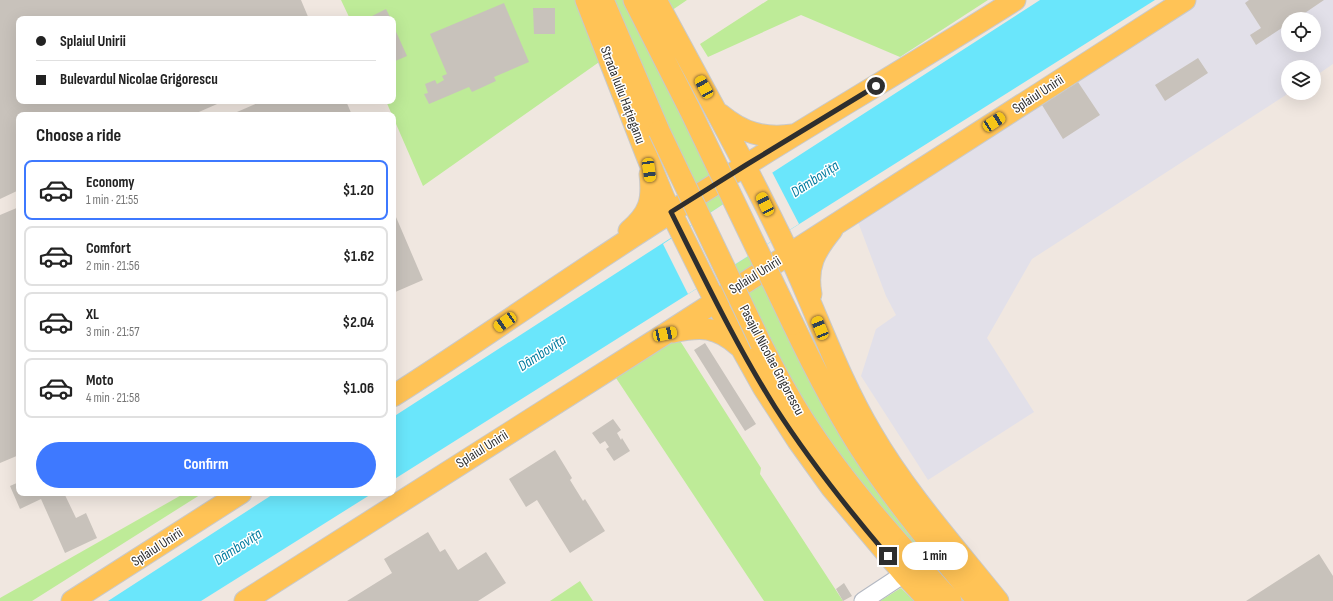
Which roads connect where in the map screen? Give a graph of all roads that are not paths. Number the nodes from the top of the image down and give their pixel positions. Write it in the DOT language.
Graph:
graph roads {
  1 [pos="586,0"];
  2 [pos="603,0"];
  3 [pos="634,0"];
  4 [pos="656,0"];
  5 [pos="1015,0"];
  6 [pos="1185,0"];
  7 [pos="718,113"];
  8 [pos="796,135"];
  9 [pos="648,159"];
  10 [pos="746,165"];
  11 [pos="671,212"];
  12 [pos="839,222"];
  13 [pos="789,254"];
  14 [pos="600,258"];
  15 [pos="715,301"];
  16 [pos="815,314"];
  17 [pos="665,334"];
  18 [pos="741,348"];
  19 [pos="396,394"];
  20 [pos="236,496"];
  21 [pos="904,574"];
  22 [pos="72,601"];
  23 [pos="244,601"];
  24 [pos="863,601"];
  25 [pos="929,601"];
  26 [pos="951,601"];
  27 [pos="978,601"];
  28 [pos="998,601"];
  1 -- 9 [label="main road, Strada Iuliu Hațieganu"];
  2 -- 26 [label="main road, Pasajul Nicolae Grigorescu, bridge"];
  3 -- 27 [label="main road, bridge"];
  4 -- 7 [label="main road"];
  5 -- 8 [label="main road"];
  6 -- 12 [label="main road, Splaiul Unirii"];
  7 -- 8 [label="main road"];
  7 -- 10 [label="main road"];
  8 -- 10 [label="main road"];
  9 -- 11 [label="main road, Strada Iuliu Hațieganu"];
  9 -- 14 [label="main road"];
  10 -- 11 [label="main road"];
  10 -- 13 [label="main road"];
  11 -- 14 [label="main road"];
  11 -- 15 [label="main road, Strada Iuliu Hațieganu"];
  12 -- 13 [label="main road, Splaiul Unirii"];
  12 -- 16 [label="main road"];
  13 -- 15 [label="main road, Splaiul Unirii"];
  13 -- 16 [label="main road"];
  14 -- 19 [label="main road"];
  15 -- 17 [label="main road, Splaiul Unirii"];
  15 -- 18 [label="main road, Strada Iuliu Hațieganu"];
  16 -- 28 [label="main road"];
  17 -- 18 [label="main road"];
  17 -- 23 [label="main road, Splaiul Unirii"];
  18 -- 21 [label="main road, Strada Iuliu Hațieganu"];
  20 -- 22 [label="main road, Splaiul Unirii"];
  21 -- 24 [label="street"];
  21 -- 25 [label="main road, Strada Iuliu Hațieganu"];
}
